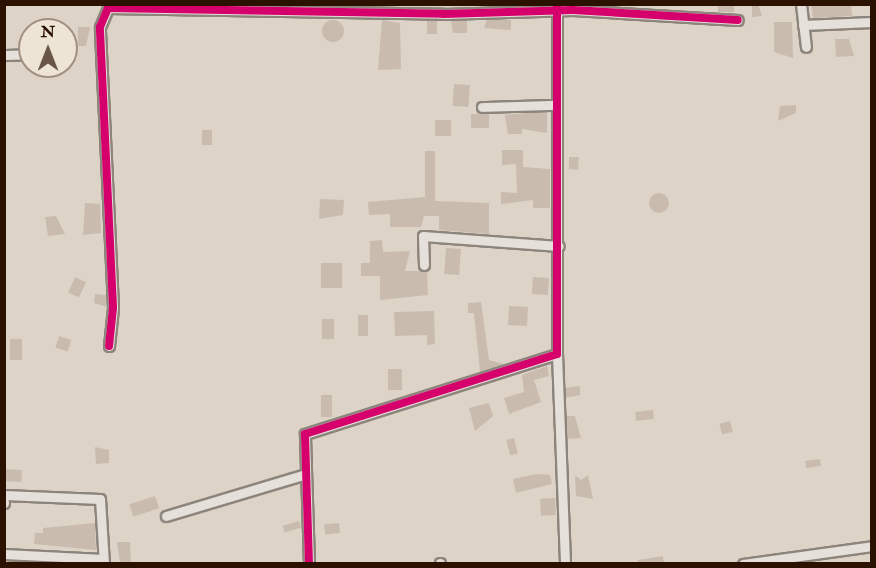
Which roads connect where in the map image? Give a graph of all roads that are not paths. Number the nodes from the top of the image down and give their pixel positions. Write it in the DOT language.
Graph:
graph roads {
  1 [pos="801,4"];
  2 [pos="358,8"];
  3 [pos="558,11"];
  4 [pos="738,20"];
  5 [pos="872,22"];
  6 [pos="802,25"];
  7 [pos="806,47"];
  8 [pos="554,105"];
  9 [pos="482,107"];
  10 [pos="559,246"];
  11 [pos="424,265"];
  12 [pos="109,346"];
  13 [pos="557,354"];
  14 [pos="303,475"];
  15 [pos="4,495"];
  16 [pos="166,516"];
  17 [pos="872,546"];
  18 [pos="4,554"];
  19 [pos="103,561"];
  20 [pos="309,564"];
  21 [pos="565,564"];
  22 [pos="743,564"];
  1 -- 6 [label="street"];
  2 -- 3 [label="street"];
  2 -- 12 [label="street"];
  3 -- 4 [label="street"];
  3 -- 8 [label="street"];
  5 -- 6 [label="street"];
  6 -- 7 [label="street"];
  8 -- 9 [label="street"];
  8 -- 10 [label="street"];
  10 -- 11 [label="street"];
  10 -- 13 [label="street"];
  13 -- 14 [label="street"];
  13 -- 21 [label="street"];
  14 -- 16 [label="street"];
  14 -- 20 [label="street"];
  15 -- 19 [label="street"];
  17 -- 22 [label="street"];
  18 -- 19 [label="street"];
}
